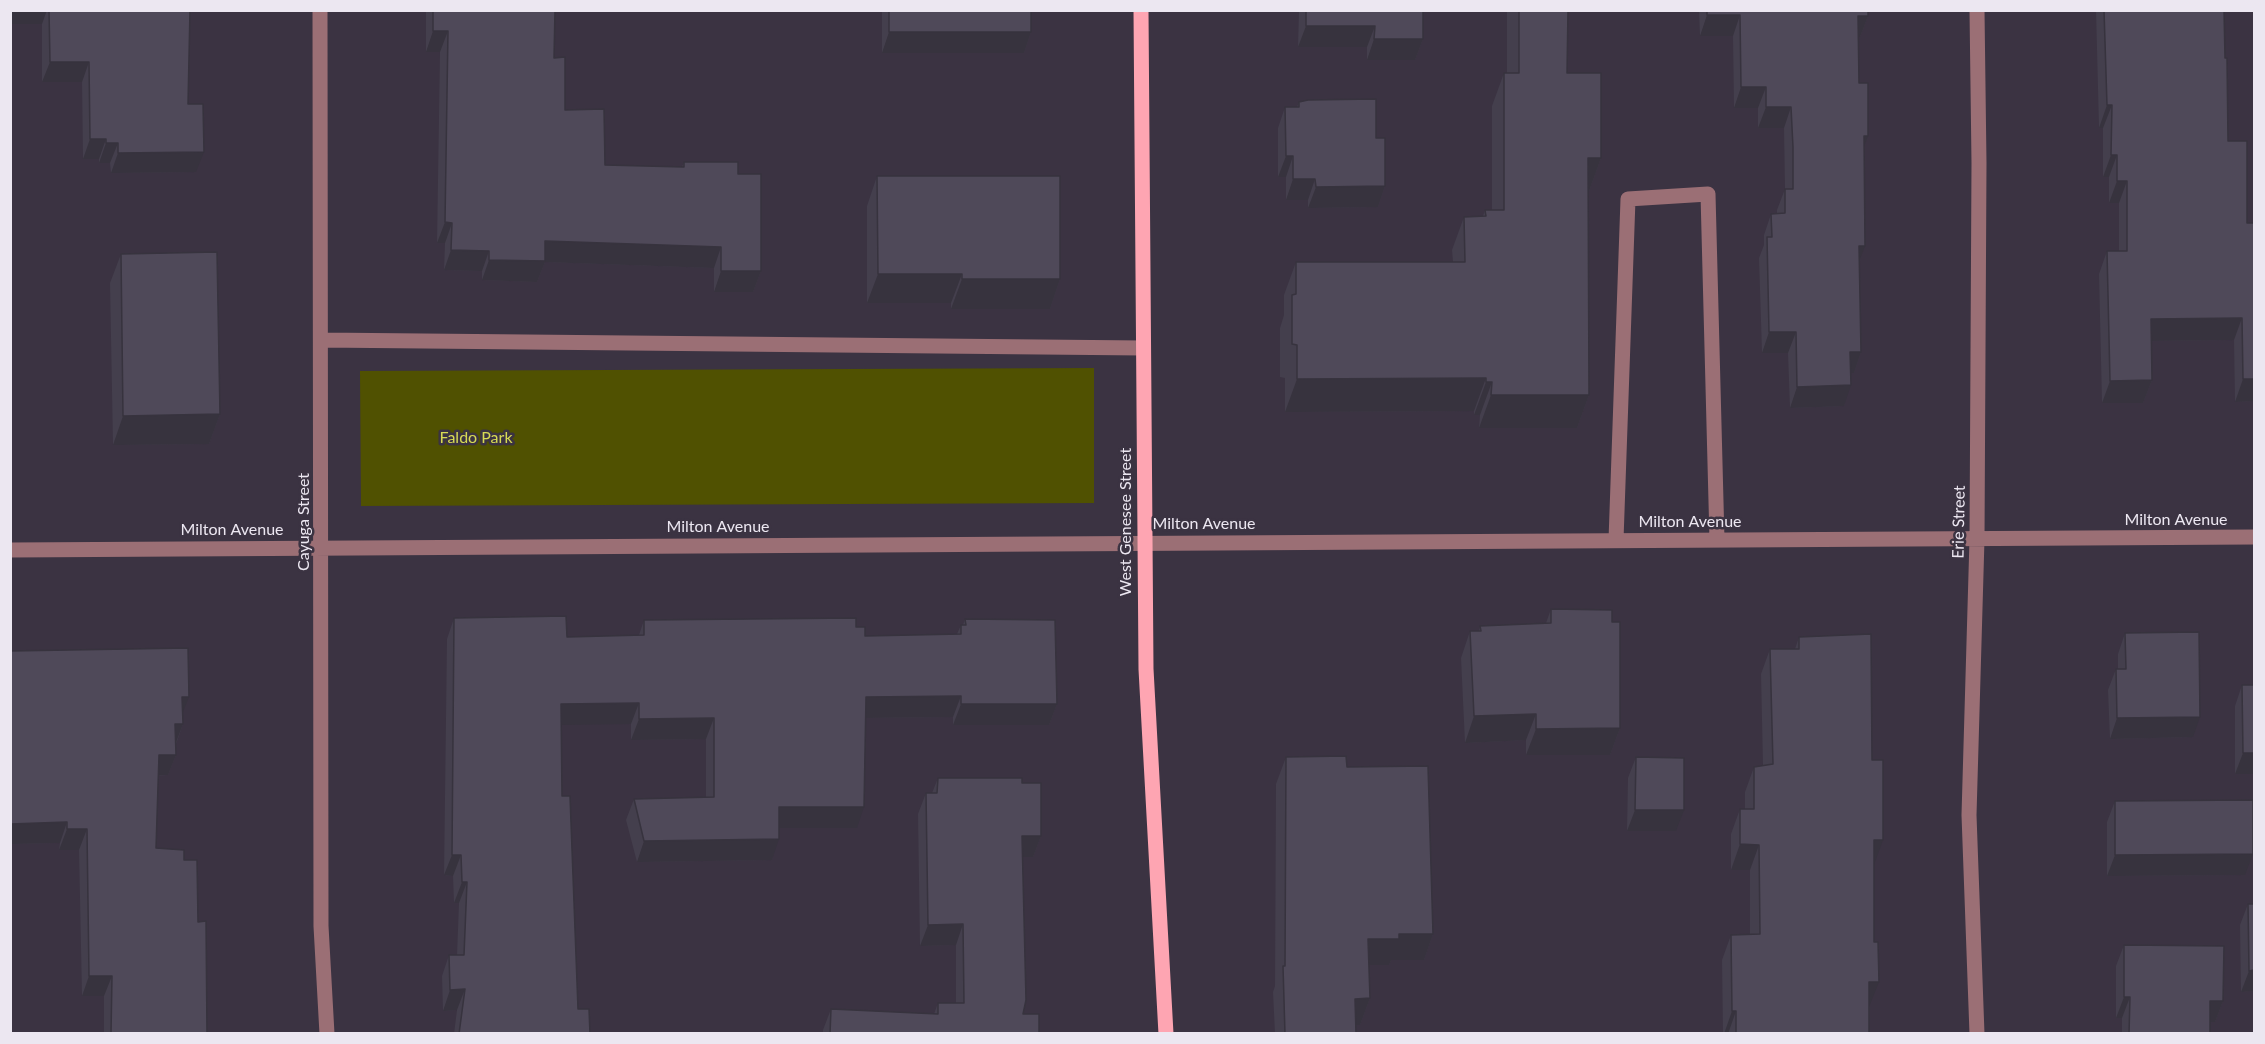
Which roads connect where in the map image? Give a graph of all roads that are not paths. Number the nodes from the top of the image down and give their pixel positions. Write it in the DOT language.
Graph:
graph roads {
  1 [pos="320,10"];
  2 [pos="1141,10"];
  3 [pos="1977,10"];
  4 [pos="321,340"];
  5 [pos="1143,348"];
  6 [pos="2254,537"];
  7 [pos="1977,539"];
  8 [pos="1616,540"];
  9 [pos="1717,540"];
  10 [pos="1144,542"];
  11 [pos="322,547"];
  12 [pos="10,550"];
  13 [pos="327,1034"];
  14 [pos="1166,1034"];
  15 [pos="1977,1034"];
  1 -- 4 [label="street, Cayuga Street"];
  2 -- 5 [label="main road, West Genesee Street"];
  3 -- 7 [label="street, Erie Street"];
  4 -- 5 [label="street"];
  4 -- 11 [label="street, Cayuga Street"];
  5 -- 10 [label="main road, West Genesee Street"];
  6 -- 7 [label="street, Milton Avenue"];
  7 -- 9 [label="street, Milton Avenue"];
  7 -- 15 [label="street, Erie Street"];
  8 -- 9 [label="street, Milton Avenue"];
  8 -- 9 [label="street"];
  8 -- 10 [label="street, Milton Avenue"];
  10 -- 11 [label="street, Milton Avenue"];
  10 -- 14 [label="main road, West Genesee Street"];
  11 -- 12 [label="street, Milton Avenue"];
  11 -- 13 [label="street, Cayuga Street"];
}
